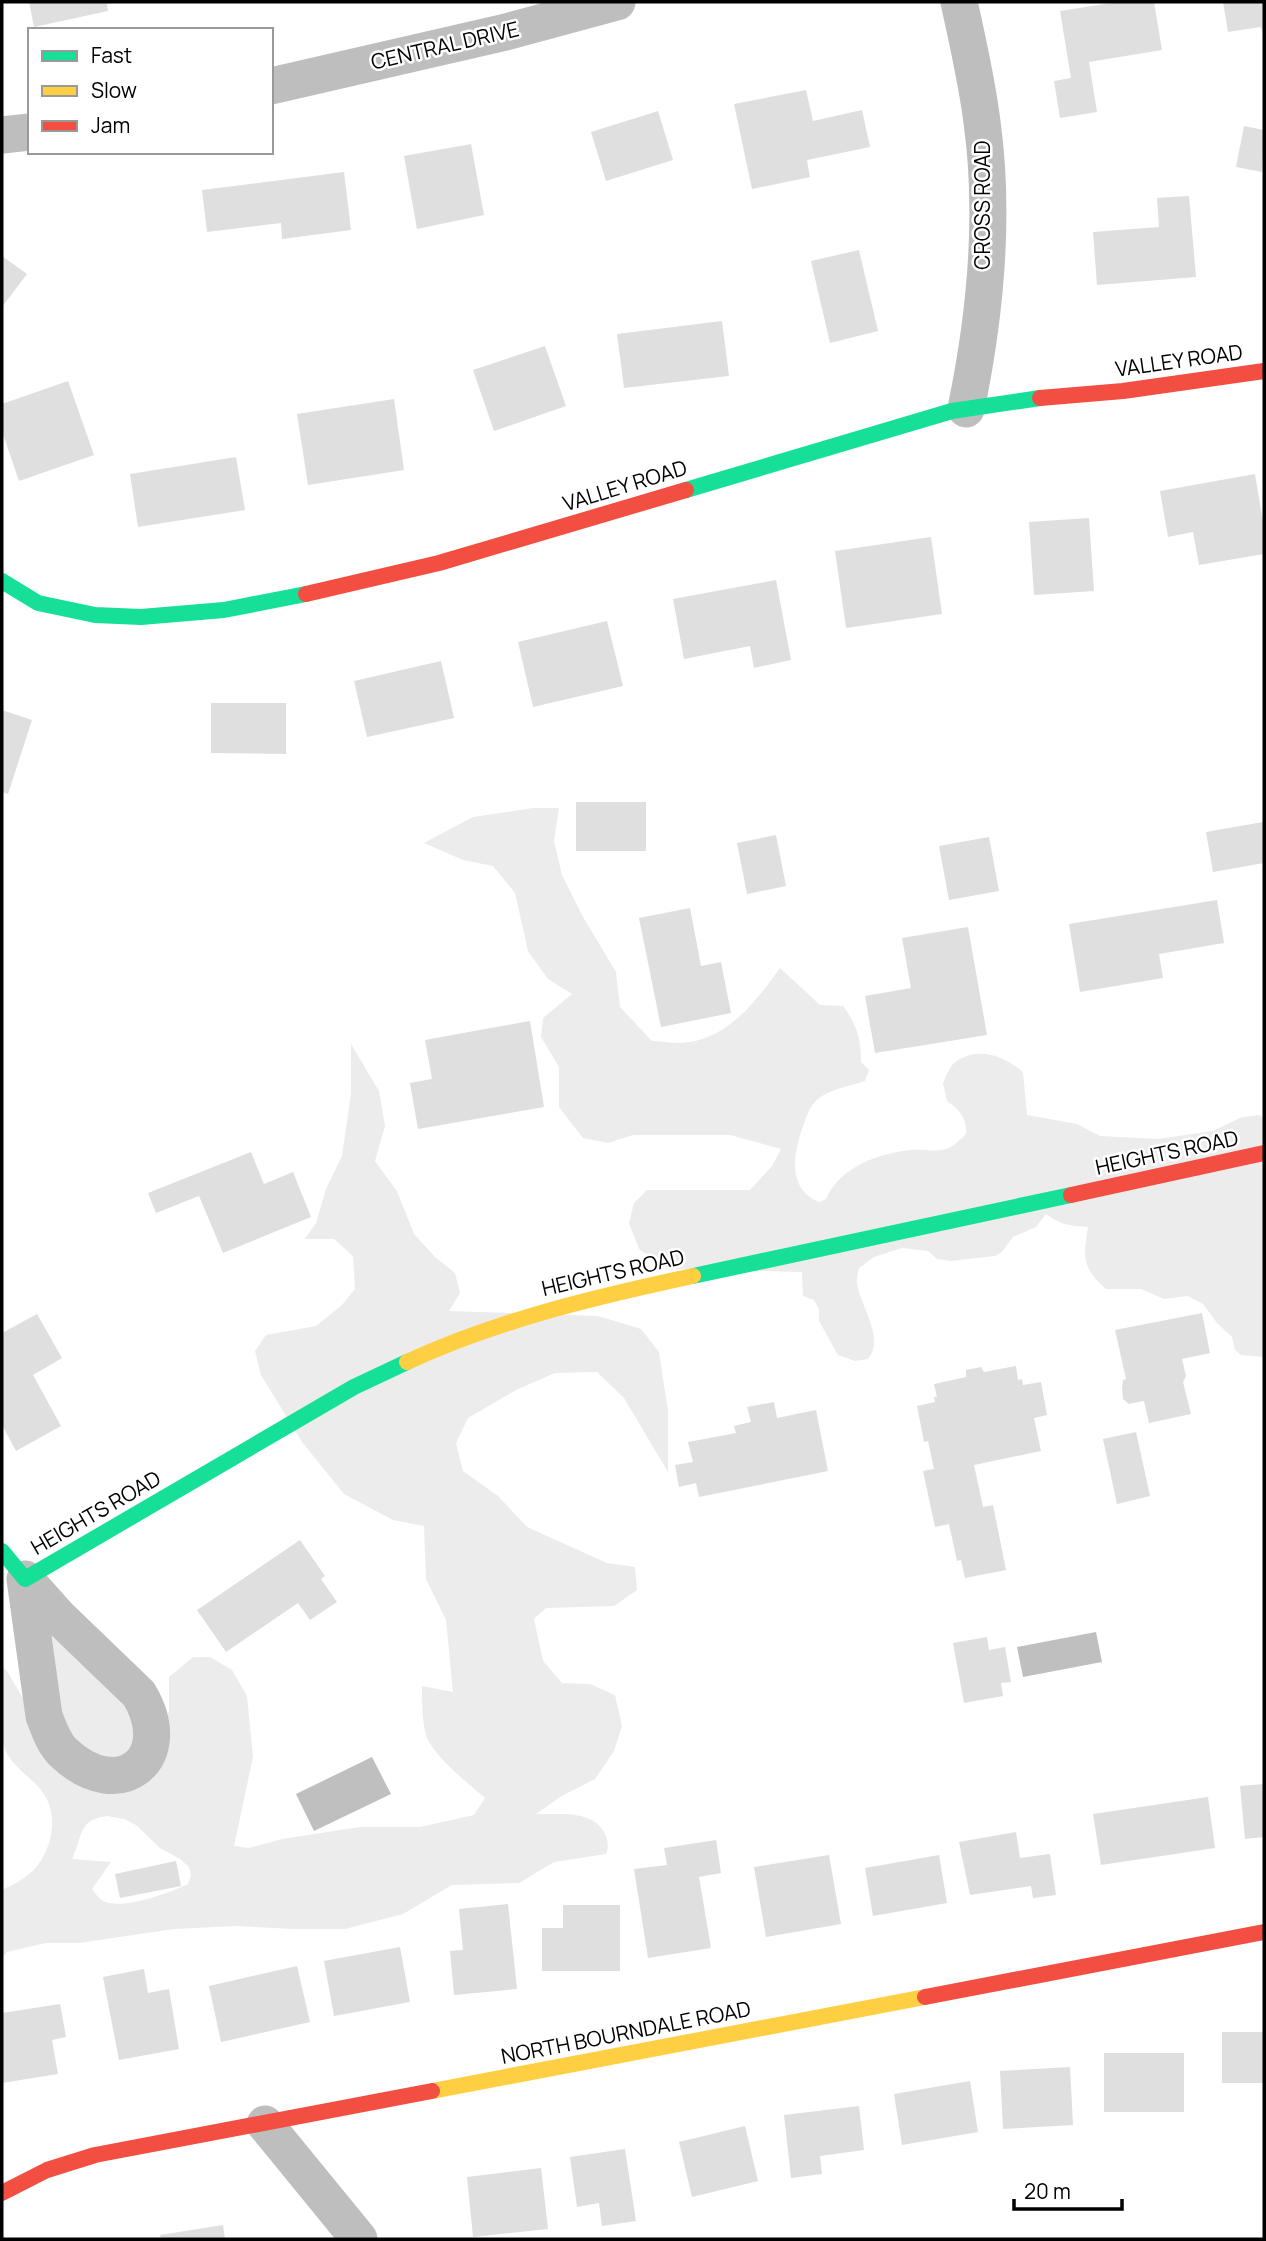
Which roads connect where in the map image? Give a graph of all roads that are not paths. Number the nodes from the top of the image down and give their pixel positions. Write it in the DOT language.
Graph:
graph roads {
  1 [pos="617,2"];
  2 [pos="959,2"];
  3 [pos="273,86"];
  4 [pos="28,132"];
  5 [pos="2,135"];
  6 [pos="1264,371"];
  7 [pos="965,409"];
  8 [pos="2,581"];
  9 [pos="1264,1153"];
  10 [pos="2,1551"];
  11 [pos="25,1579"];
  12 [pos="1264,1932"];
  13 [pos="265,2124"];
  14 [pos="2,2193"];
  15 [pos="359,2239"];
  1 -- 3 [label="street, CENTRAL DRIVE"];
  2 -- 7 [label="street, CROSS ROAD"];
  4 -- 5 [label="street"];
  6 -- 7 [label="street, VALLEY ROAD"];
  7 -- 8 [label="street, VALLEY ROAD"];
  9 -- 11 [label="street, HEIGHTS ROAD"];
  10 -- 11 [label="street"];
  11 -- 11 [label="street"];
  12 -- 13 [label="street, NORTH BOURNDALE ROAD"];
  13 -- 14 [label="street, NORTH BOURNDALE ROAD"];
  13 -- 15 [label="street"];
}
